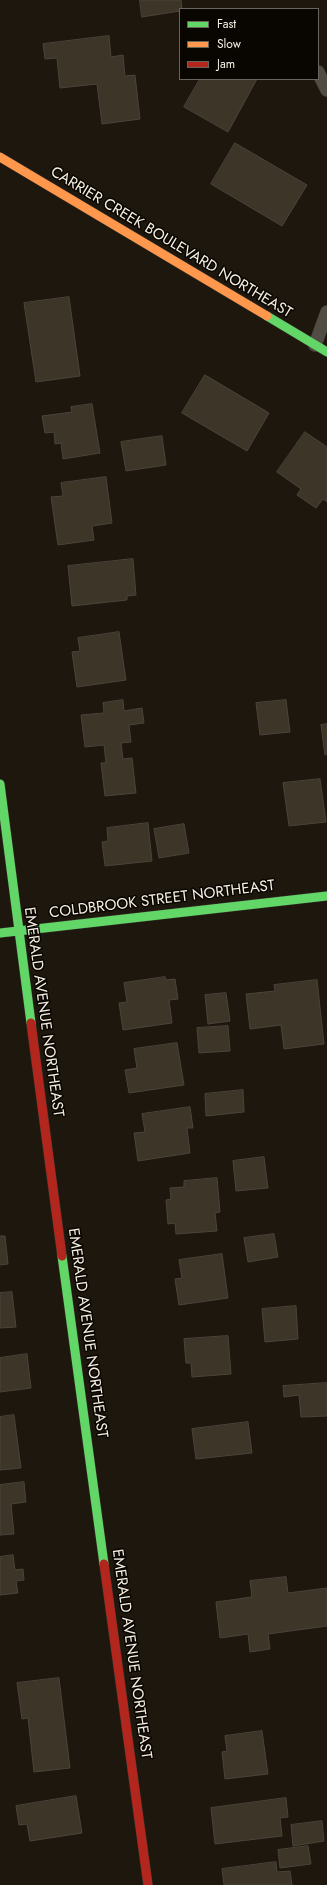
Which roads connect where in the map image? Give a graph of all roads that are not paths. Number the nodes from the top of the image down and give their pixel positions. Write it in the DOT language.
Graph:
graph roads {
  1 [pos="319,74"];
  2 [pos="327,90"];
  3 [pos="0,157"];
  4 [pos="327,312"];
  5 [pos="315,345"];
  6 [pos="327,352"];
  7 [pos="0,784"];
  8 [pos="327,896"];
  9 [pos="18,931"];
  10 [pos="0,933"];
  11 [pos="148,1885"];
  1 -- 2 [label="lane"];
  3 -- 5 [label="street, CARRIER CREEK BOULEVARD NORTHEAST"];
  4 -- 5 [label="lane"];
  5 -- 6 [label="street, CARRIER CREEK BOULEVARD NORTHEAST"];
  7 -- 9 [label="street, EMERALD AVENUE NORTHEAST"];
  8 -- 9 [label="street, COLDBROOK STREET NORTHEAST"];
  9 -- 10 [label="street, COLDBROOK STREET NORTHEAST"];
  9 -- 11 [label="street, EMERALD AVENUE NORTHEAST"];
}
